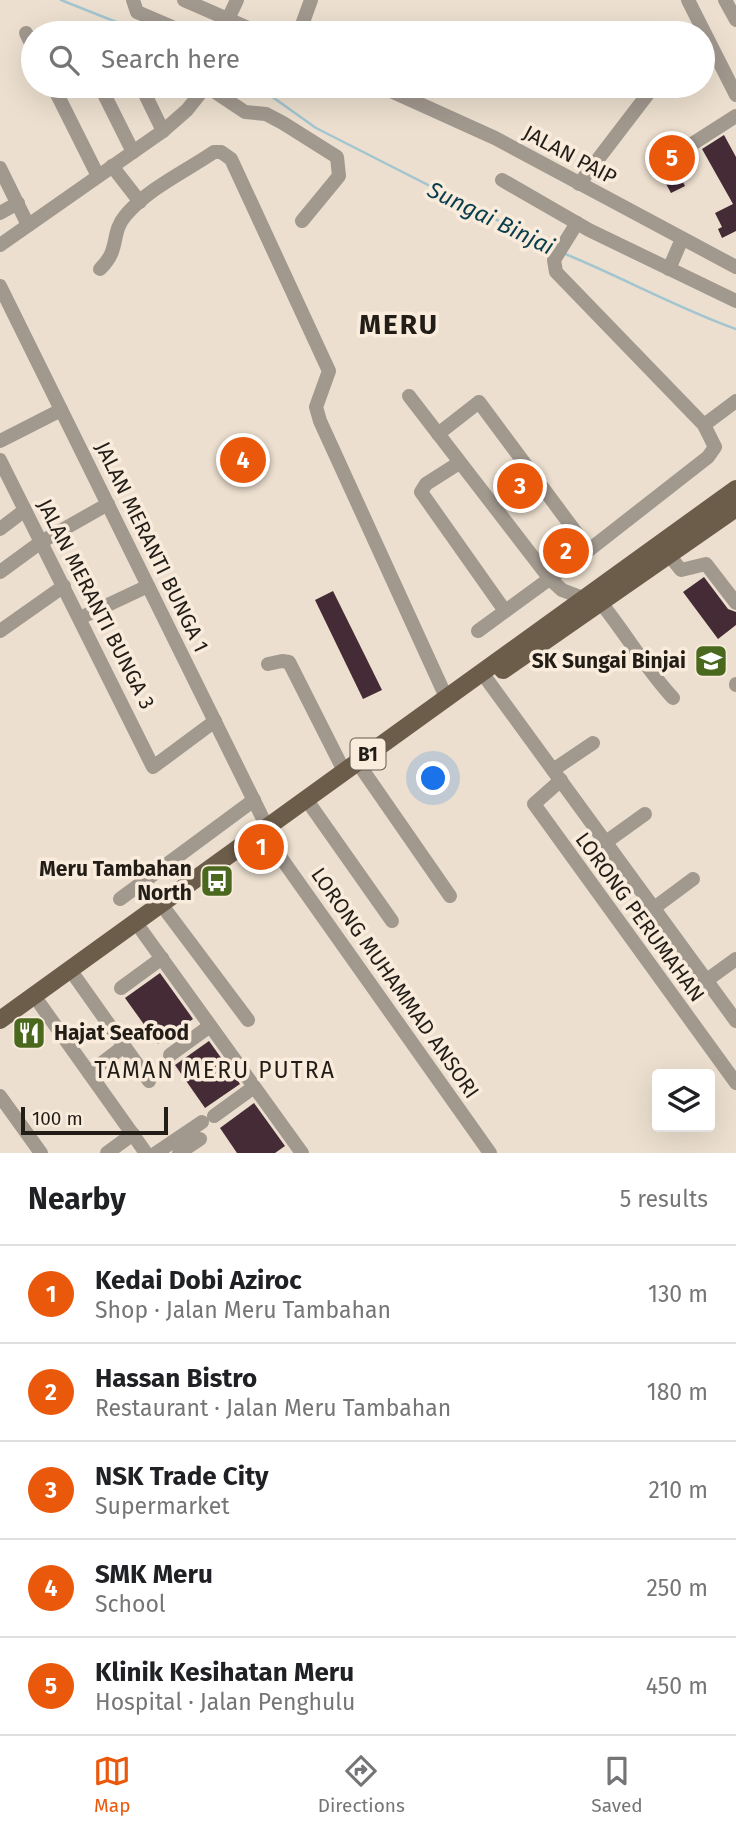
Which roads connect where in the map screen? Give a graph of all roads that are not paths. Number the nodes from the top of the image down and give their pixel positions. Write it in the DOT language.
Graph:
graph roads {
  1 [pos="133,0"];
  2 [pos="184,0"];
  3 [pos="237,0"];
  4 [pos="311,0"];
  5 [pos="688,0"];
  6 [pos="725,0"];
  7 [pos="228,19"];
  8 [pos="736,20"];
  9 [pos="158,21"];
  10 [pos="233,21"];
  11 [pos="303,21"];
  12 [pos="697,21"];
  13 [pos="715,57"];
  14 [pos="736,95"];
  15 [pos="58,98"];
  16 [pos="106,98"];
  17 [pos="147,98"];
  18 [pos="196,98"];
  19 [pos="224,98"];
  20 [pos="407,98"];
  21 [pos="645,98"];
  22 [pos="736,116"];
  23 [pos="163,131"];
  24 [pos="133,152"];
  25 [pos="664,162"];
  26 [pos="112,166"];
  27 [pos="0,168"];
  28 [pos="98,176"];
  29 [pos="502,180"];
  30 [pos="579,184"];
  31 [pos="139,202"];
  32 [pos="18,203"];
  33 [pos="0,213"];
  34 [pos="302,221"];
  35 [pos="577,223"];
  36 [pos="28,225"];
  37 [pos="682,239"];
  38 [pos="0,244"];
  39 [pos="736,267"];
  40 [pos="100,269"];
  41 [pos="669,269"];
  42 [pos="0,286"];
  43 [pos="736,301"];
  44 [pos="409,396"];
  45 [pos="736,401"];
  46 [pos="61,410"];
  47 [pos="704,425"];
  48 [pos="438,433"];
  49 [pos="0,440"];
  50 [pos="0,460"];
  51 [pos="459,463"];
  52 [pos="736,489"];
  53 [pos="108,504"];
  54 [pos="736,508"];
  55 [pos="25,510"];
  56 [pos="0,528"];
  57 [pos="41,542"];
  58 [pos="589,550"];
  59 [pos="669,555"];
  60 [pos="0,572"];
  61 [pos="550,579"];
  62 [pos="64,586"];
  63 [pos="148,586"];
  64 [pos="592,600"];
  65 [pos="736,603"];
  66 [pos="505,611"];
  67 [pos="560,615"];
  68 [pos="80,618"];
  69 [pos="0,631"];
  70 [pos="478,631"];
  71 [pos="268,664"];
  72 [pos="488,681"];
  73 [pos="446,697"];
  74 [pos="673,698"];
  75 [pos="215,721"];
  76 [pos="593,743"];
  77 [pos="362,769"];
  78 [pos="344,771"];
  79 [pos="557,775"];
  80 [pos="254,800"];
  81 [pos="311,806"];
  82 [pos="645,814"];
  83 [pos="267,833"];
  84 [pos="606,842"];
  85 [pos="693,880"];
  86 [pos="450,896"];
  87 [pos="120,899"];
  88 [pos="654,908"];
  89 [pos="167,912"];
  90 [pos="392,921"];
  91 [pos="142,930"];
  92 [pos="162,958"];
  93 [pos="736,959"];
  94 [pos="76,978"];
  95 [pos="707,981"];
  96 [pos="121,988"];
  97 [pos="40,1004"];
  98 [pos="0,1020"];
  99 [pos="248,1020"];
  100 [pos="736,1021"];
  101 [pos="210,1026"];
  102 [pos="0,1033"];
  103 [pos="124,1045"];
  104 [pos="170,1055"];
  105 [pos="89,1073"];
  106 [pos="735,1078"];
  107 [pos="149,1080"];
  108 [pos="254,1087"];
  109 [pos="0,1096"];
  110 [pos="133,1135"];
  111 [pos="200,1139"];
  112 [pos="38,1148"];
  113 [pos="300,1152"];
  114 [pos="22,1153"];
  115 [pos="107,1153"];
  116 [pos="146,1153"];
  117 [pos="156,1153"];
  118 [pos="179,1153"];
  119 [pos="490,1153"];
  1 -- 9 [label="street"];
  2 -- 7 [label="street"];
  3 -- 7 [label="street"];
  4 -- 11 [label="street"];
  5 -- 12 [label="street"];
  6 -- 8 [label="street"];
  7 -- 10 [label="street"];
  13 -- 14 [label="street"];
  15 -- 28 [label="street"];
  16 -- 24 [label="street"];
  17 -- 23 [label="street"];
  18 -- 23 [label="street"];
  19 -- 34 [label="street"];
  20 -- 30 [label="street, JALAN PAIP"];
  21 -- 30 [label="street"];
  22 -- 25 [label="street"];
  23 -- 24 [label="street"];
  24 -- 26 [label="street"];
  26 -- 28 [label="street"];
  26 -- 31 [label="street"];
  27 -- 32 [label="street"];
  28 -- 36 [label="street"];
  29 -- 35 [label="street"];
  30 -- 37 [label="street, JALAN PAIP"];
  31 -- 40 [label="street"];
  31 -- 73 [label="street"];
  32 -- 33 [label="street"];
  32 -- 36 [label="street"];
  35 -- 41 [label="street"];
  35 -- 47 [label="street"];
  36 -- 38 [label="street"];
  37 -- 39 [label="street, JALAN PAIP"];
  37 -- 41 [label="street"];
  41 -- 43 [label="street"];
  42 -- 46 [label="street, JALAN MERANTI BUNGA 1"];
  44 -- 48 [label="street"];
  45 -- 47 [label="street"];
  46 -- 49 [label="street"];
  46 -- 53 [label="street, JALAN MERANTI BUNGA 1"];
  47 -- 58 [label="street"];
  48 -- 51 [label="street"];
  48 -- 58 [label="street"];
  50 -- 55 [label="street, JALAN MERANTI BUNGA 3"];
  51 -- 61 [label="street"];
  51 -- 66 [label="street"];
  52 -- 64 [label="main road, B1"];
  53 -- 57 [label="street"];
  53 -- 63 [label="street, JALAN MERANTI BUNGA 1"];
  54 -- 59 [label="main road, B1"];
  55 -- 56 [label="street"];
  55 -- 57 [label="street, JALAN MERANTI BUNGA 3"];
  57 -- 60 [label="street"];
  57 -- 62 [label="street, JALAN MERANTI BUNGA 3"];
  58 -- 61 [label="street"];
  59 -- 64 [label="main road, B1"];
  59 -- 65 [label="street"];
  61 -- 64 [label="street"];
  61 -- 66 [label="street"];
  61 -- 67 [label="street"];
  62 -- 68 [label="street, JALAN MERANTI BUNGA 3"];
  62 -- 69 [label="street"];
  63 -- 68 [label="street"];
  63 -- 75 [label="street, JALAN MERANTI BUNGA 1"];
  64 -- 67 [label="main road, B1"];
  64 -- 72 [label="main road, B1"];
  64 -- 74 [label="street"];
  66 -- 70 [label="street"];
  67 -- 73 [label="main road, B1"];
  68 -- 75 [label="street, JALAN MERANTI BUNGA 3"];
  71 -- 78 [label="street"];
  72 -- 77 [label="main road, B1"];
  72 -- 79 [label="street"];
  73 -- 78 [label="main road, B1"];
  75 -- 80 [label="street, JALAN MERANTI BUNGA 1"];
  76 -- 79 [label="street"];
  77 -- 81 [label="main road, B1"];
  77 -- 86 [label="street"];
  78 -- 83 [label="main road, B1"];
  79 -- 84 [label="street"];
  79 -- 106 [label="street, LORONG PERUMAHAN"];
  80 -- 83 [label="street, JALAN MERANTI BUNGA 1"];
  80 -- 87 [label="street"];
  81 -- 83 [label="main road, B1"];
  81 -- 90 [label="street"];
  82 -- 84 [label="street"];
  83 -- 89 [label="main road, B1"];
  83 -- 98 [label="main road, B1"];
  83 -- 119 [label="street, LORONG MUHAMMAD ANSORI"];
  84 -- 88 [label="street"];
  85 -- 88 [label="street"];
  88 -- 95 [label="street"];
  89 -- 91 [label="main road, B1"];
  89 -- 99 [label="street"];
  91 -- 92 [label="street"];
  91 -- 94 [label="main road, B1"];
  92 -- 96 [label="street"];
  92 -- 101 [label="street"];
  93 -- 95 [label="street"];
  94 -- 97 [label="main road, B1"];
  94 -- 103 [label="street"];
  95 -- 100 [label="street"];
  97 -- 102 [label="main road, B1"];
  97 -- 105 [label="street"];
  101 -- 104 [label="street"];
  101 -- 108 [label="street"];
  103 -- 105 [label="street"];
  103 -- 107 [label="street"];
  105 -- 110 [label="street"];
  108 -- 113 [label="street"];
  108 -- 117 [label="street"];
  109 -- 112 [label="street"];
  110 -- 115 [label="street"];
  110 -- 116 [label="street"];
  111 -- 118 [label="street"];
  112 -- 114 [label="street"];
}
